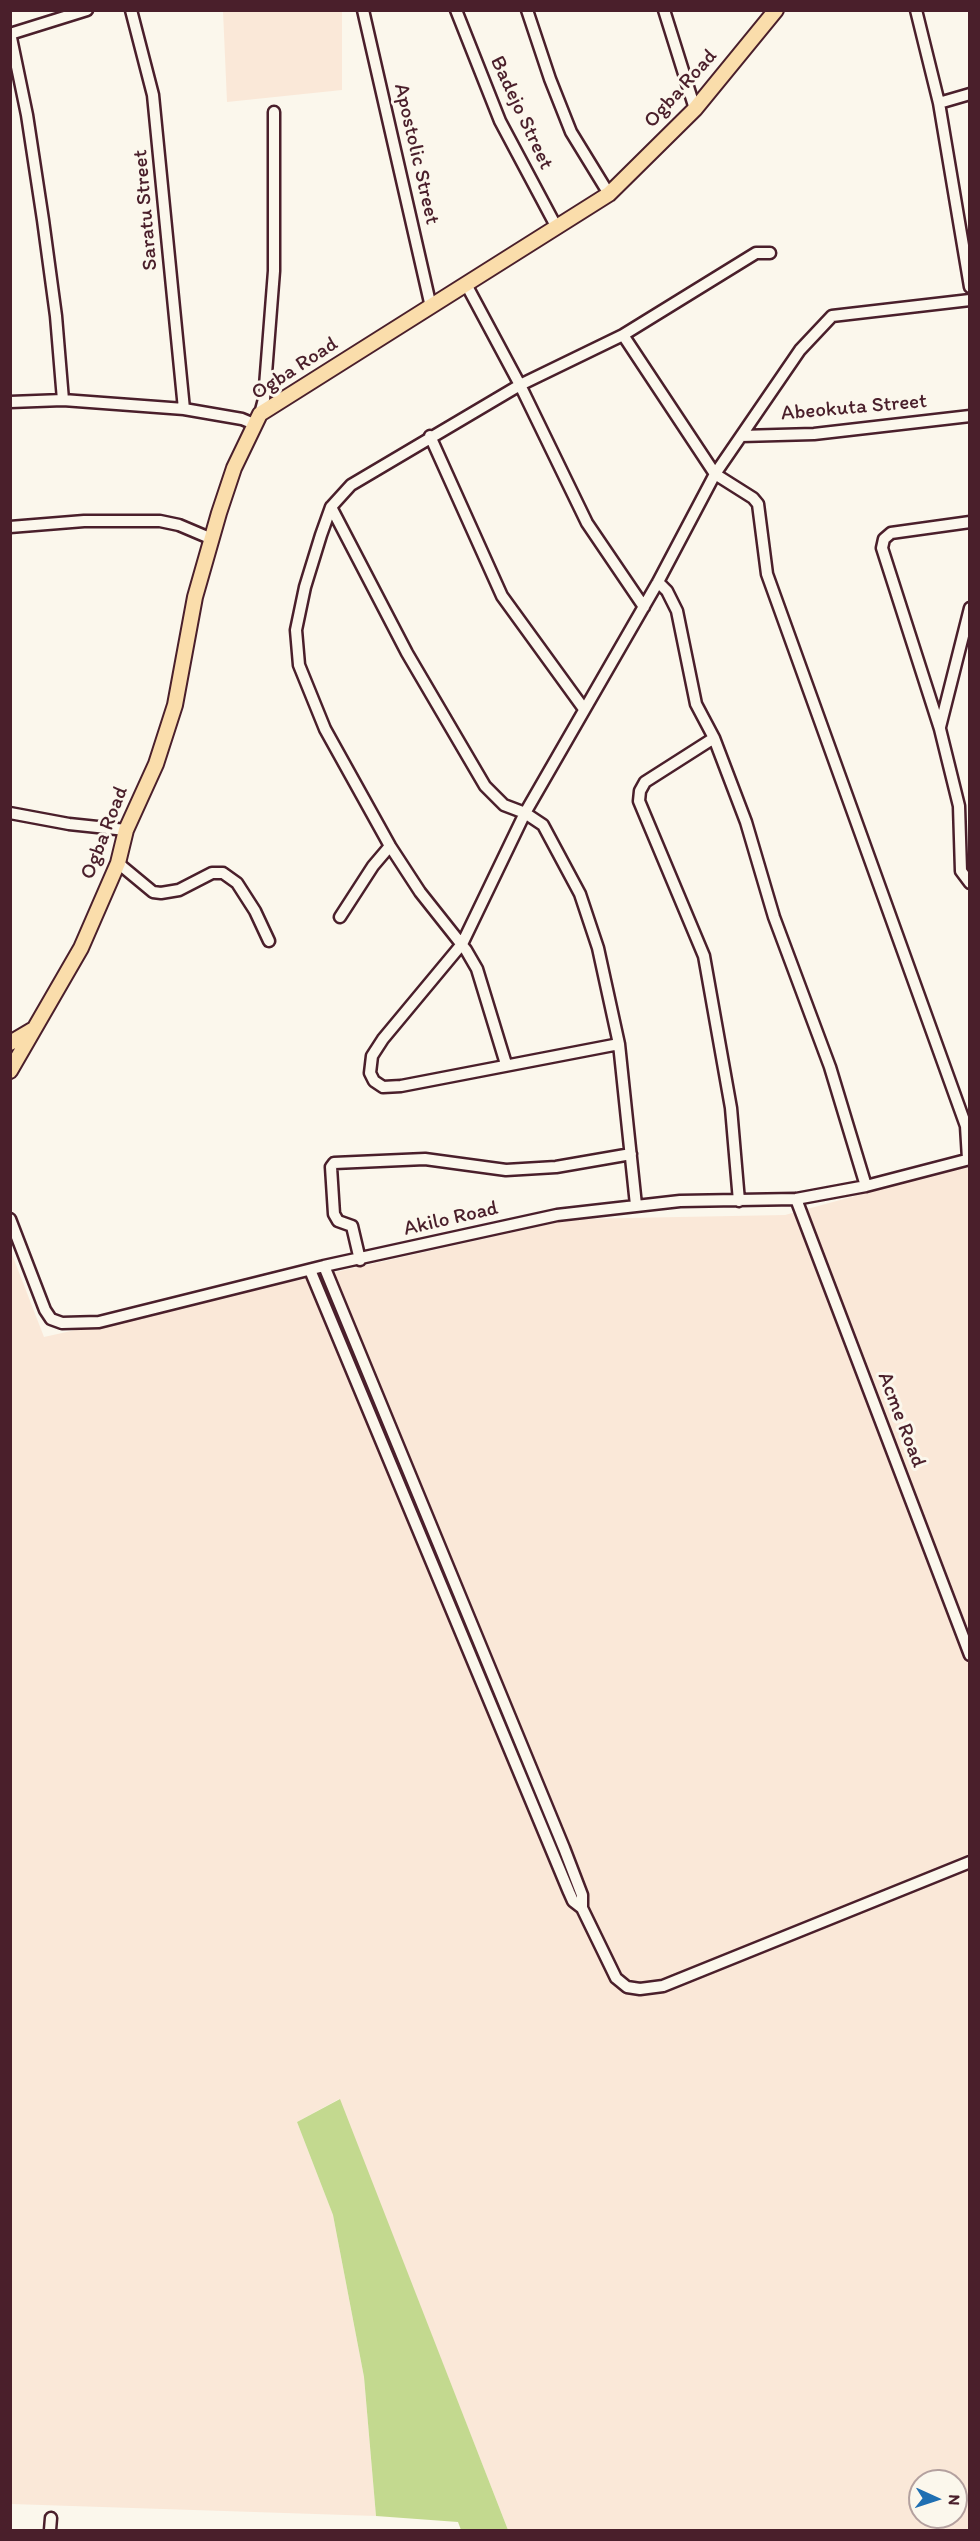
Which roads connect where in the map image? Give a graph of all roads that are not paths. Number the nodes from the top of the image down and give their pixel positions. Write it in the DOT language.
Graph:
graph roads {
  1 [pos="87,10"];
  2 [pos="131,10"];
  3 [pos="363,10"];
  4 [pos="456,10"];
  5 [pos="527,10"];
  6 [pos="664,10"];
  7 [pos="776,10"];
  8 [pos="916,10"];
  9 [pos="11,34"];
  10 [pos="969,94"];
  11 [pos="939,103"];
  12 [pos="695,109"];
  13 [pos="274,112"];
  14 [pos="609,194"];
  15 [pos="557,228"];
  16 [pos="770,253"];
  17 [pos="466,286"];
  18 [pos="969,287"];
  19 [pos="969,300"];
  20 [pos="431,306"];
  21 [pos="623,335"];
  22 [pos="520,385"];
  23 [pos="63,400"];
  24 [pos="10,402"];
  25 [pos="184,409"];
  26 [pos="969,416"];
  27 [pos="257,419"];
  28 [pos="430,436"];
  29 [pos="741,436"];
  30 [pos="715,474"];
  31 [pos="331,507"];
  32 [pos="969,522"];
  33 [pos="10,527"];
  34 [pos="212,539"];
  35 [pos="658,582"];
  36 [pos="644,607"];
  37 [pos="969,608"];
  38 [pos="584,709"];
  39 [pos="940,729"];
  40 [pos="714,738"];
  41 [pos="525,813"];
  42 [pos="12,817"];
  43 [pos="126,830"];
  44 [pos="390,846"];
  45 [pos="118,863"];
  46 [pos="969,883"];
  47 [pos="340,917"];
  48 [pos="269,941"];
  49 [pos="462,944"];
  50 [pos="32,1030"];
  51 [pos="10,1043"];
  52 [pos="620,1044"];
  53 [pos="506,1064"];
  54 [pos="10,1071"];
  55 [pos="969,1108"];
  56 [pos="966,1126"];
  57 [pos="631,1154"];
  58 [pos="969,1159"];
  59 [pos="866,1186"];
  60 [pos="796,1199"];
  61 [pos="739,1201"];
  62 [pos="636,1205"];
  63 [pos="10,1219"];
  64 [pos="360,1260"];
  65 [pos="324,1266"];
  66 [pos="310,1270"];
  67 [pos="969,1655"];
  68 [pos="512,1723"];
  69 [pos="501,1729"];
  70 [pos="559,1851"];
  71 [pos="969,1862"];
  72 [pos="51,2518"];
  73 [pos="50,2530"];
  1 -- 9 [label="street"];
  2 -- 25 [label="street, Saratu Street"];
  3 -- 20 [label="street, Apostolic Street"];
  4 -- 15 [label="street, Badejo Street"];
  5 -- 14 [label="street"];
  6 -- 12 [label="street"];
  7 -- 12 [label="main road, Ogba Road"];
  8 -- 11 [label="street"];
  9 -- 23 [label="street"];
  10 -- 11 [label="street"];
  11 -- 18 [label="street"];
  12 -- 14 [label="main road, Ogba Road"];
  13 -- 27 [label="street"];
  14 -- 15 [label="main road, Ogba Road"];
  15 -- 17 [label="main road, Ogba Road"];
  16 -- 21 [label="street"];
  17 -- 20 [label="main road, Ogba Road"];
  17 -- 22 [label="street"];
  19 -- 29 [label="street"];
  20 -- 27 [label="main road, Ogba Road"];
  21 -- 22 [label="street"];
  21 -- 30 [label="street"];
  22 -- 28 [label="street"];
  22 -- 36 [label="street"];
  23 -- 24 [label="street"];
  23 -- 25 [label="street"];
  25 -- 27 [label="street"];
  26 -- 29 [label="street, Abeokuta Street"];
  27 -- 34 [label="main road, Ogba Road"];
  28 -- 31 [label="street"];
  28 -- 38 [label="street"];
  29 -- 30 [label="street"];
  30 -- 35 [label="street"];
  30 -- 56 [label="street"];
  31 -- 41 [label="street"];
  31 -- 44 [label="street"];
  32 -- 39 [label="street"];
  33 -- 34 [label="street"];
  34 -- 43 [label="main road, Ogba Road"];
  35 -- 36 [label="street"];
  35 -- 40 [label="street"];
  36 -- 38 [label="street"];
  37 -- 39 [label="street"];
  38 -- 41 [label="street"];
  39 -- 46 [label="street"];
  40 -- 59 [label="street"];
  40 -- 61 [label="street"];
  41 -- 49 [label="street"];
  41 -- 52 [label="street"];
  42 -- 43 [label="street"];
  43 -- 45 [label="main road, Ogba Road"];
  44 -- 47 [label="street"];
  44 -- 49 [label="street"];
  45 -- 48 [label="street"];
  45 -- 50 [label="main road, Ogba Road"];
  49 -- 53 [label="street"];
  49 -- 53 [label="street"];
  50 -- 51 [label="main road, Ogba Road"];
  50 -- 54 [label="main road, Ogba Road"];
  52 -- 53 [label="street"];
  52 -- 57 [label="street"];
  55 -- 56 [label="street"];
  56 -- 58 [label="street"];
  57 -- 62 [label="street"];
  57 -- 64 [label="street"];
  58 -- 59 [label="street, Akilo Road"];
  59 -- 60 [label="street, Akilo Road"];
  60 -- 61 [label="street, Akilo Road"];
  60 -- 67 [label="street, Acme Road"];
  61 -- 62 [label="street, Akilo Road"];
  62 -- 64 [label="street, Akilo Road"];
  63 -- 66 [label="street, Akilo Road"];
  64 -- 65 [label="street, Akilo Road"];
  65 -- 66 [label="street, Akilo Road"];
  65 -- 68 [label="street"];
  66 -- 69 [label="street"];
  68 -- 69 [label="street"];
  68 -- 70 [label="street"];
  69 -- 70 [label="street"];
  70 -- 71 [label="street"];
  72 -- 73 [label="street"];
}
